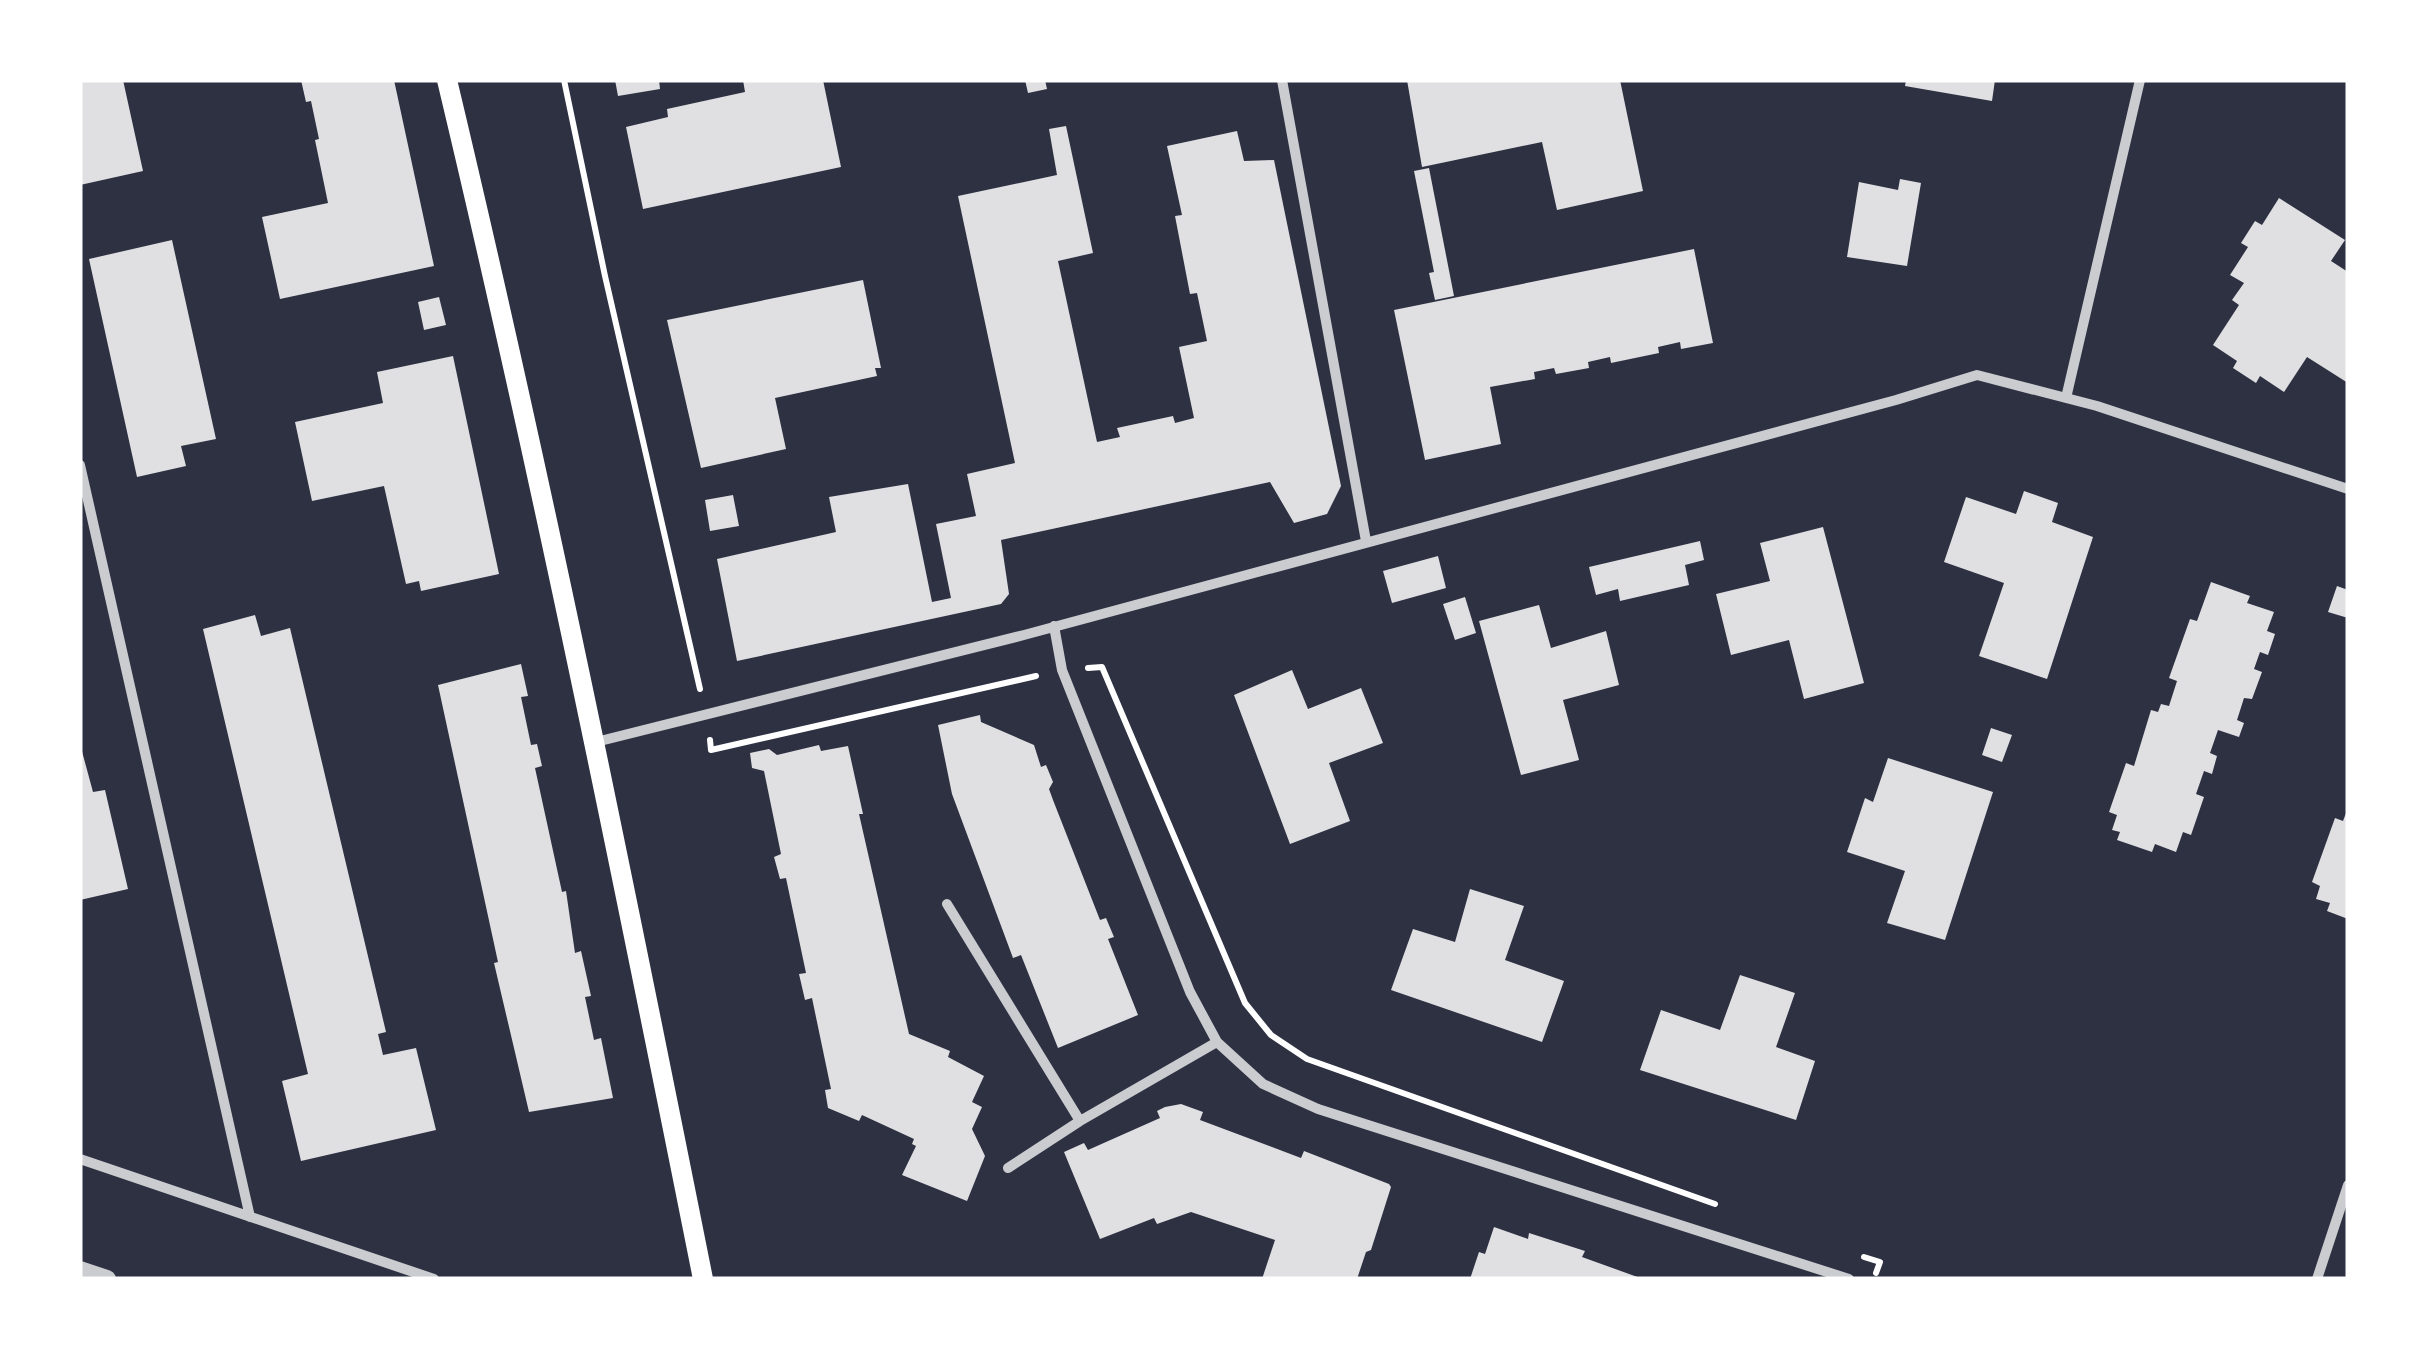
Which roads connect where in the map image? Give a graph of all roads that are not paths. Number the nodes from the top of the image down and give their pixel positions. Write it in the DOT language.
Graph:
graph roads {
  1 [pos="446,80"];
  2 [pos="1282,80"];
  3 [pos="2140,80"];
  4 [pos="2066,398"];
  5 [pos="80,464"];
  6 [pos="2348,489"];
  7 [pos="1366,541"];
  8 [pos="1054,626"];
  9 [pos="596,742"];
  10 [pos="947,904"];
  11 [pos="1217,1042"];
  12 [pos="1080,1121"];
  13 [pos="80,1158"];
  14 [pos="1008,1168"];
  15 [pos="2348,1185"];
  16 [pos="250,1216"];
  17 [pos="80,1270"];
  18 [pos="107,1279"];
  19 [pos="434,1279"];
  20 [pos="703,1279"];
  21 [pos="1849,1279"];
  22 [pos="2317,1279"];
  1 -- 9 [label="main road"];
  2 -- 7 [label="street"];
  3 -- 4 [label="street"];
  4 -- 6 [label="street"];
  4 -- 7 [label="street"];
  5 -- 16 [label="street"];
  7 -- 8 [label="street"];
  8 -- 9 [label="street"];
  8 -- 11 [label="street"];
  9 -- 20 [label="main road"];
  10 -- 12 [label="street"];
  11 -- 12 [label="street"];
  11 -- 21 [label="street"];
  12 -- 14 [label="street"];
  13 -- 16 [label="street"];
  15 -- 22 [label="street"];
  16 -- 19 [label="street"];
  17 -- 18 [label="street"];
}
